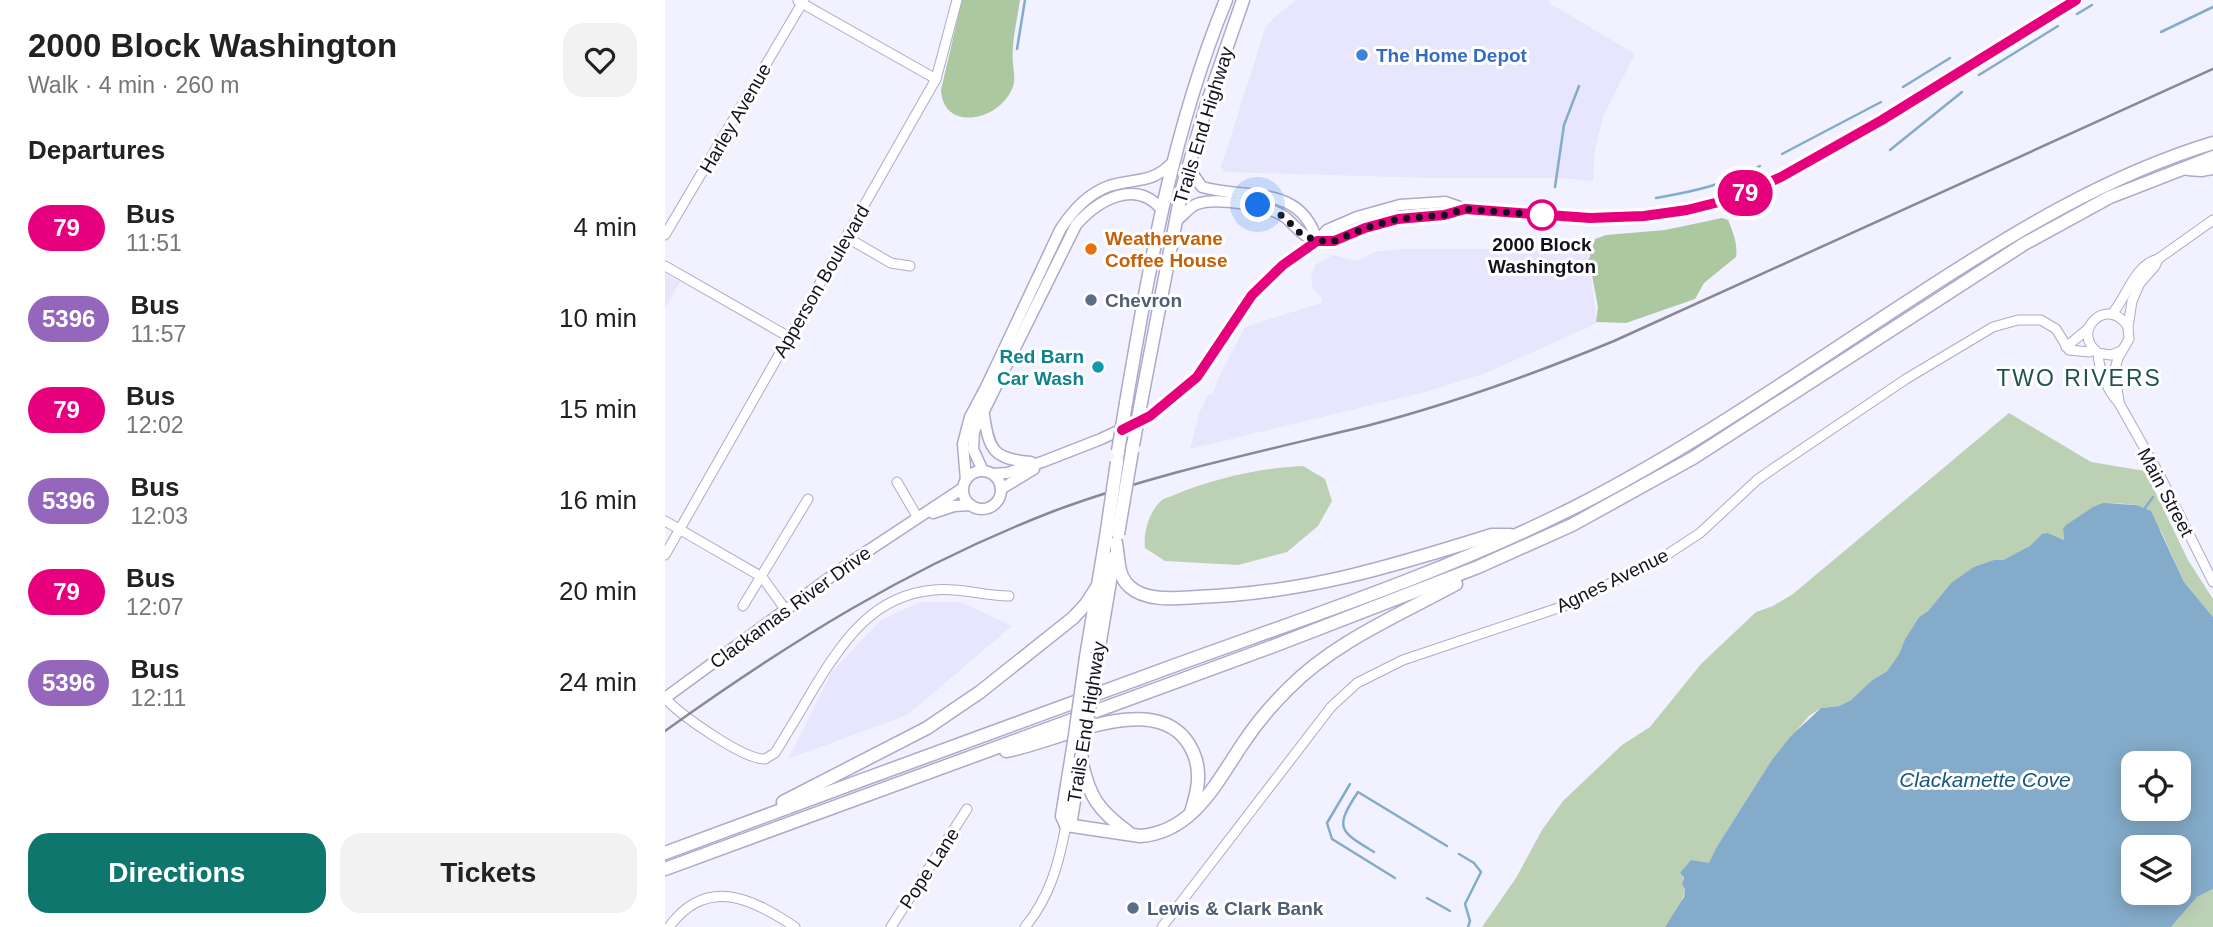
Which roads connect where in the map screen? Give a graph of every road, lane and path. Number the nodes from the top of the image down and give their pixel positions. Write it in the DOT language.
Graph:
graph roads {
  1 [pos="957,0"];
  2 [pos="1226,0"];
  3 [pos="1243,0"];
  4 [pos="2076,0"];
  5 [pos="801,1"];
  6 [pos="936,79"];
  7 [pos="2213,143"];
  8 [pos="2213,157"];
  9 [pos="1171,164"];
  10 [pos="1188,167"];
  11 [pos="2213,168"];
  12 [pos="2181,169"];
  13 [pos="1162,210"];
  14 [pos="2213,220"];
  15 [pos="1176,221"];
  16 [pos="665,235"];
  17 [pos="846,237"];
  18 [pos="1317,241"];
  19 [pos="2158,259"];
  20 [pos="665,265"];
  21 [pos="910,266"];
  22 [pos="2112,314"];
  23 [pos="2128,327"];
  24 [pos="2089,328"];
  25 [pos="789,337"];
  26 [pos="2066,347"];
  27 [pos="2123,350"];
  28 [pos="2097,351"];
  29 [pos="2119,403"];
  30 [pos="984,415"];
  31 [pos="1125,452"];
  32 [pos="1042,462"];
  33 [pos="988,472"];
  34 [pos="897,482"];
  35 [pos="965,484"];
  36 [pos="1001,489"];
  37 [pos="808,499"];
  38 [pos="971,505"];
  39 [pos="918,519"];
  40 [pos="665,521"];
  41 [pos="679,529"];
  42 [pos="1517,535"];
  43 [pos="1113,538"];
  44 [pos="1511,553"];
  45 [pos="665,555"];
  46 [pos="762,577"];
  47 [pos="2213,582"];
  48 [pos="1098,584"];
  49 [pos="1009,596"];
  50 [pos="743,606"];
  51 [pos="785,609"];
  52 [pos="1092,655"];
  53 [pos="665,698"];
  54 [pos="975,756"];
  55 [pos="1076,761"];
  56 [pos="967,808"];
  57 [pos="1191,813"];
  58 [pos="1066,825"];
  59 [pos="729,829"];
  60 [pos="1131,834"];
  61 [pos="665,853"];
  62 [pos="665,869"];
  63 [pos="669,927"];
  64 [pos="795,927"];
  65 [pos="891,927"];
  66 [pos="1026,927"];
  67 [pos="1162,927"];
  1 -- 6 [label="street, Apperson Boulevard"];
  2 -- 9 [label="highway, Trails End Highway"];
  3 -- 10 [label="highway, Trails End Highway"];
  4 -- 18 [label="main road"];
  5 -- 6 [label="street"];
  5 -- 16 [label="street, Harley Avenue"];
  6 -- 17 [label="street, Apperson Boulevard"];
  7 -- 42 [label="highway"];
  8 -- 12 [label="highway"];
  9 -- 13 [label="highway, Trails End Highway"];
  9 -- 35 [label="main road"];
  10 -- 15 [label="highway, Trails End Highway"];
  10 -- 18 [label="main road"];
  11 -- 12 [label="highway"];
  12 -- 44 [label="highway"];
  13 -- 30 [label="main road"];
  13 -- 31 [label="highway, Trails End Highway, bridge"];
  14 -- 19 [label="street, Main Street"];
  15 -- 18 [label="main road"];
  15 -- 31 [label="highway, Trails End Highway, bridge"];
  17 -- 21 [label="street"];
  17 -- 25 [label="street, Apperson Boulevard"];
  18 -- 32 [label="main road"];
  19 -- 22 [label="street, Main Street"];
  19 -- 23 [label="street, Main Street"];
  20 -- 25 [label="street"];
  22 -- 23 [label="street"];
  22 -- 24 [label="street, Main Street"];
  23 -- 27 [label="street, Main Street"];
  24 -- 26 [label="street"];
  24 -- 28 [label="street, Main Street"];
  25 -- 41 [label="street, Apperson Boulevard"];
  26 -- 28 [label="street"];
  26 -- 67 [label="street, Agnes Avenue"];
  27 -- 28 [label="street"];
  27 -- 29 [label="street, Main Street"];
  28 -- 29 [label="street, Main Street"];
  29 -- 47 [label="street, Main Street"];
  30 -- 32 [label="main road"];
  30 -- 33 [label="main road"];
  31 -- 43 [label="highway, Trails End Highway, bridge"];
  31 -- 43 [label="highway, Trails End Highway, bridge"];
  32 -- 33 [label="main road, Clackamas River Drive"];
  32 -- 36 [label="main road"];
  33 -- 35 [label="main road, Clackamas River Drive"];
  33 -- 36 [label="main road"];
  34 -- 39 [label="street"];
  35 -- 38 [label="main road"];
  35 -- 39 [label="main road, Clackamas River Drive"];
  36 -- 38 [label="main road, Clackamas River Drive"];
  37 -- 46 [label="street"];
  38 -- 39 [label="main road, Clackamas River Drive"];
  39 -- 51 [label="main road, Clackamas River Drive"];
  40 -- 41 [label="street"];
  41 -- 45 [label="street, Apperson Boulevard"];
  41 -- 46 [label="street"];
  42 -- 43 [label="highway"];
  42 -- 59 [label="highway"];
  43 -- 48 [label="highway, Trails End Highway"];
  43 -- 52 [label="highway, Trails End Highway"];
  44 -- 54 [label="highway"];
  44 -- 57 [label="highway"];
  46 -- 50 [label="street"];
  46 -- 51 [label="street"];
  48 -- 52 [label="highway, Trails End Highway"];
  48 -- 59 [label="highway"];
  49 -- 53 [label="street"];
  51 -- 53 [label="main road, Clackamas River Drive"];
  52 -- 55 [label="highway, Trails End Highway, bridge"];
  54 -- 57 [label="highway"];
  54 -- 62 [label="highway"];
  55 -- 58 [label="highway, Trails End Highway"];
  55 -- 60 [label="highway"];
  56 -- 65 [label="street, Pope Lane"];
  57 -- 60 [label="highway"];
  58 -- 60 [label="highway"];
  58 -- 66 [label="street"];
  59 -- 61 [label="highway"];
  63 -- 64 [label="street"];
}
